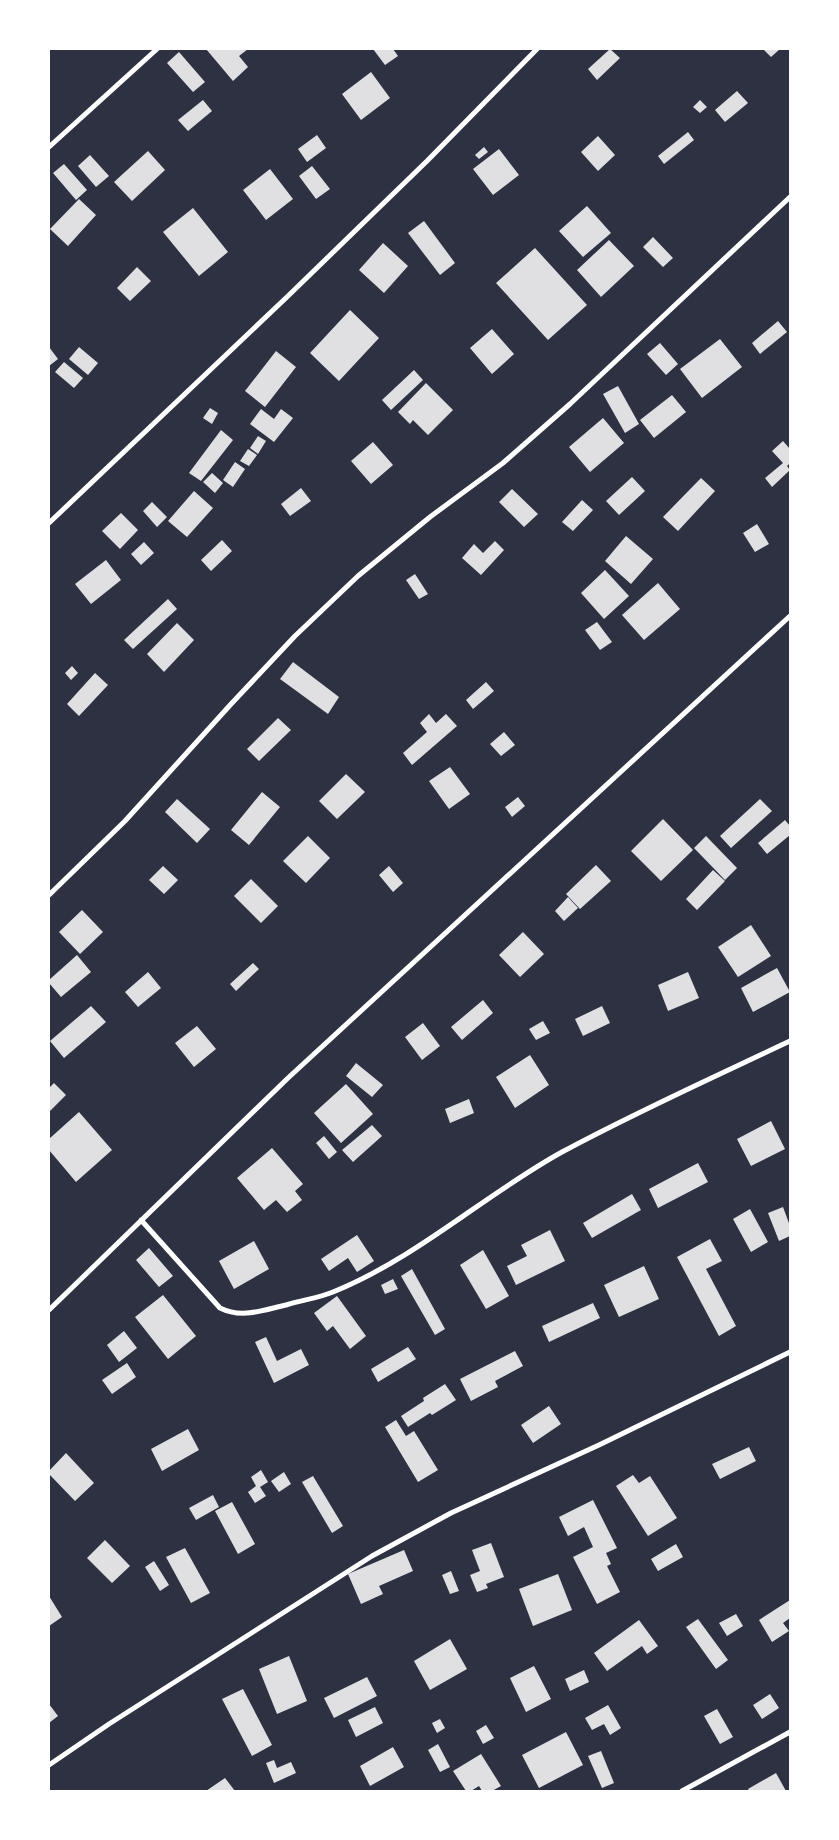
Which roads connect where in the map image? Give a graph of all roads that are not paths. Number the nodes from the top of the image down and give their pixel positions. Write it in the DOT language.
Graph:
graph roads {
  1 [pos="157,49"];
  2 [pos="537,49"];
  3 [pos="49,147"];
  4 [pos="790,197"];
  5 [pos="49,523"];
  6 [pos="790,616"];
  7 [pos="49,895"];
  8 [pos="790,1041"];
  9 [pos="141,1220"];
  10 [pos="49,1310"];
  11 [pos="790,1352"];
  12 [pos="790,1732"];
  13 [pos="49,1765"];
  14 [pos="682,1791"];
  1 -- 3 [label="street"];
  2 -- 5 [label="street"];
  4 -- 7 [label="street"];
  6 -- 9 [label="street"];
  8 -- 9 [label="street"];
  9 -- 10 [label="street"];
  11 -- 13 [label="street"];
  12 -- 14 [label="street"];
}
